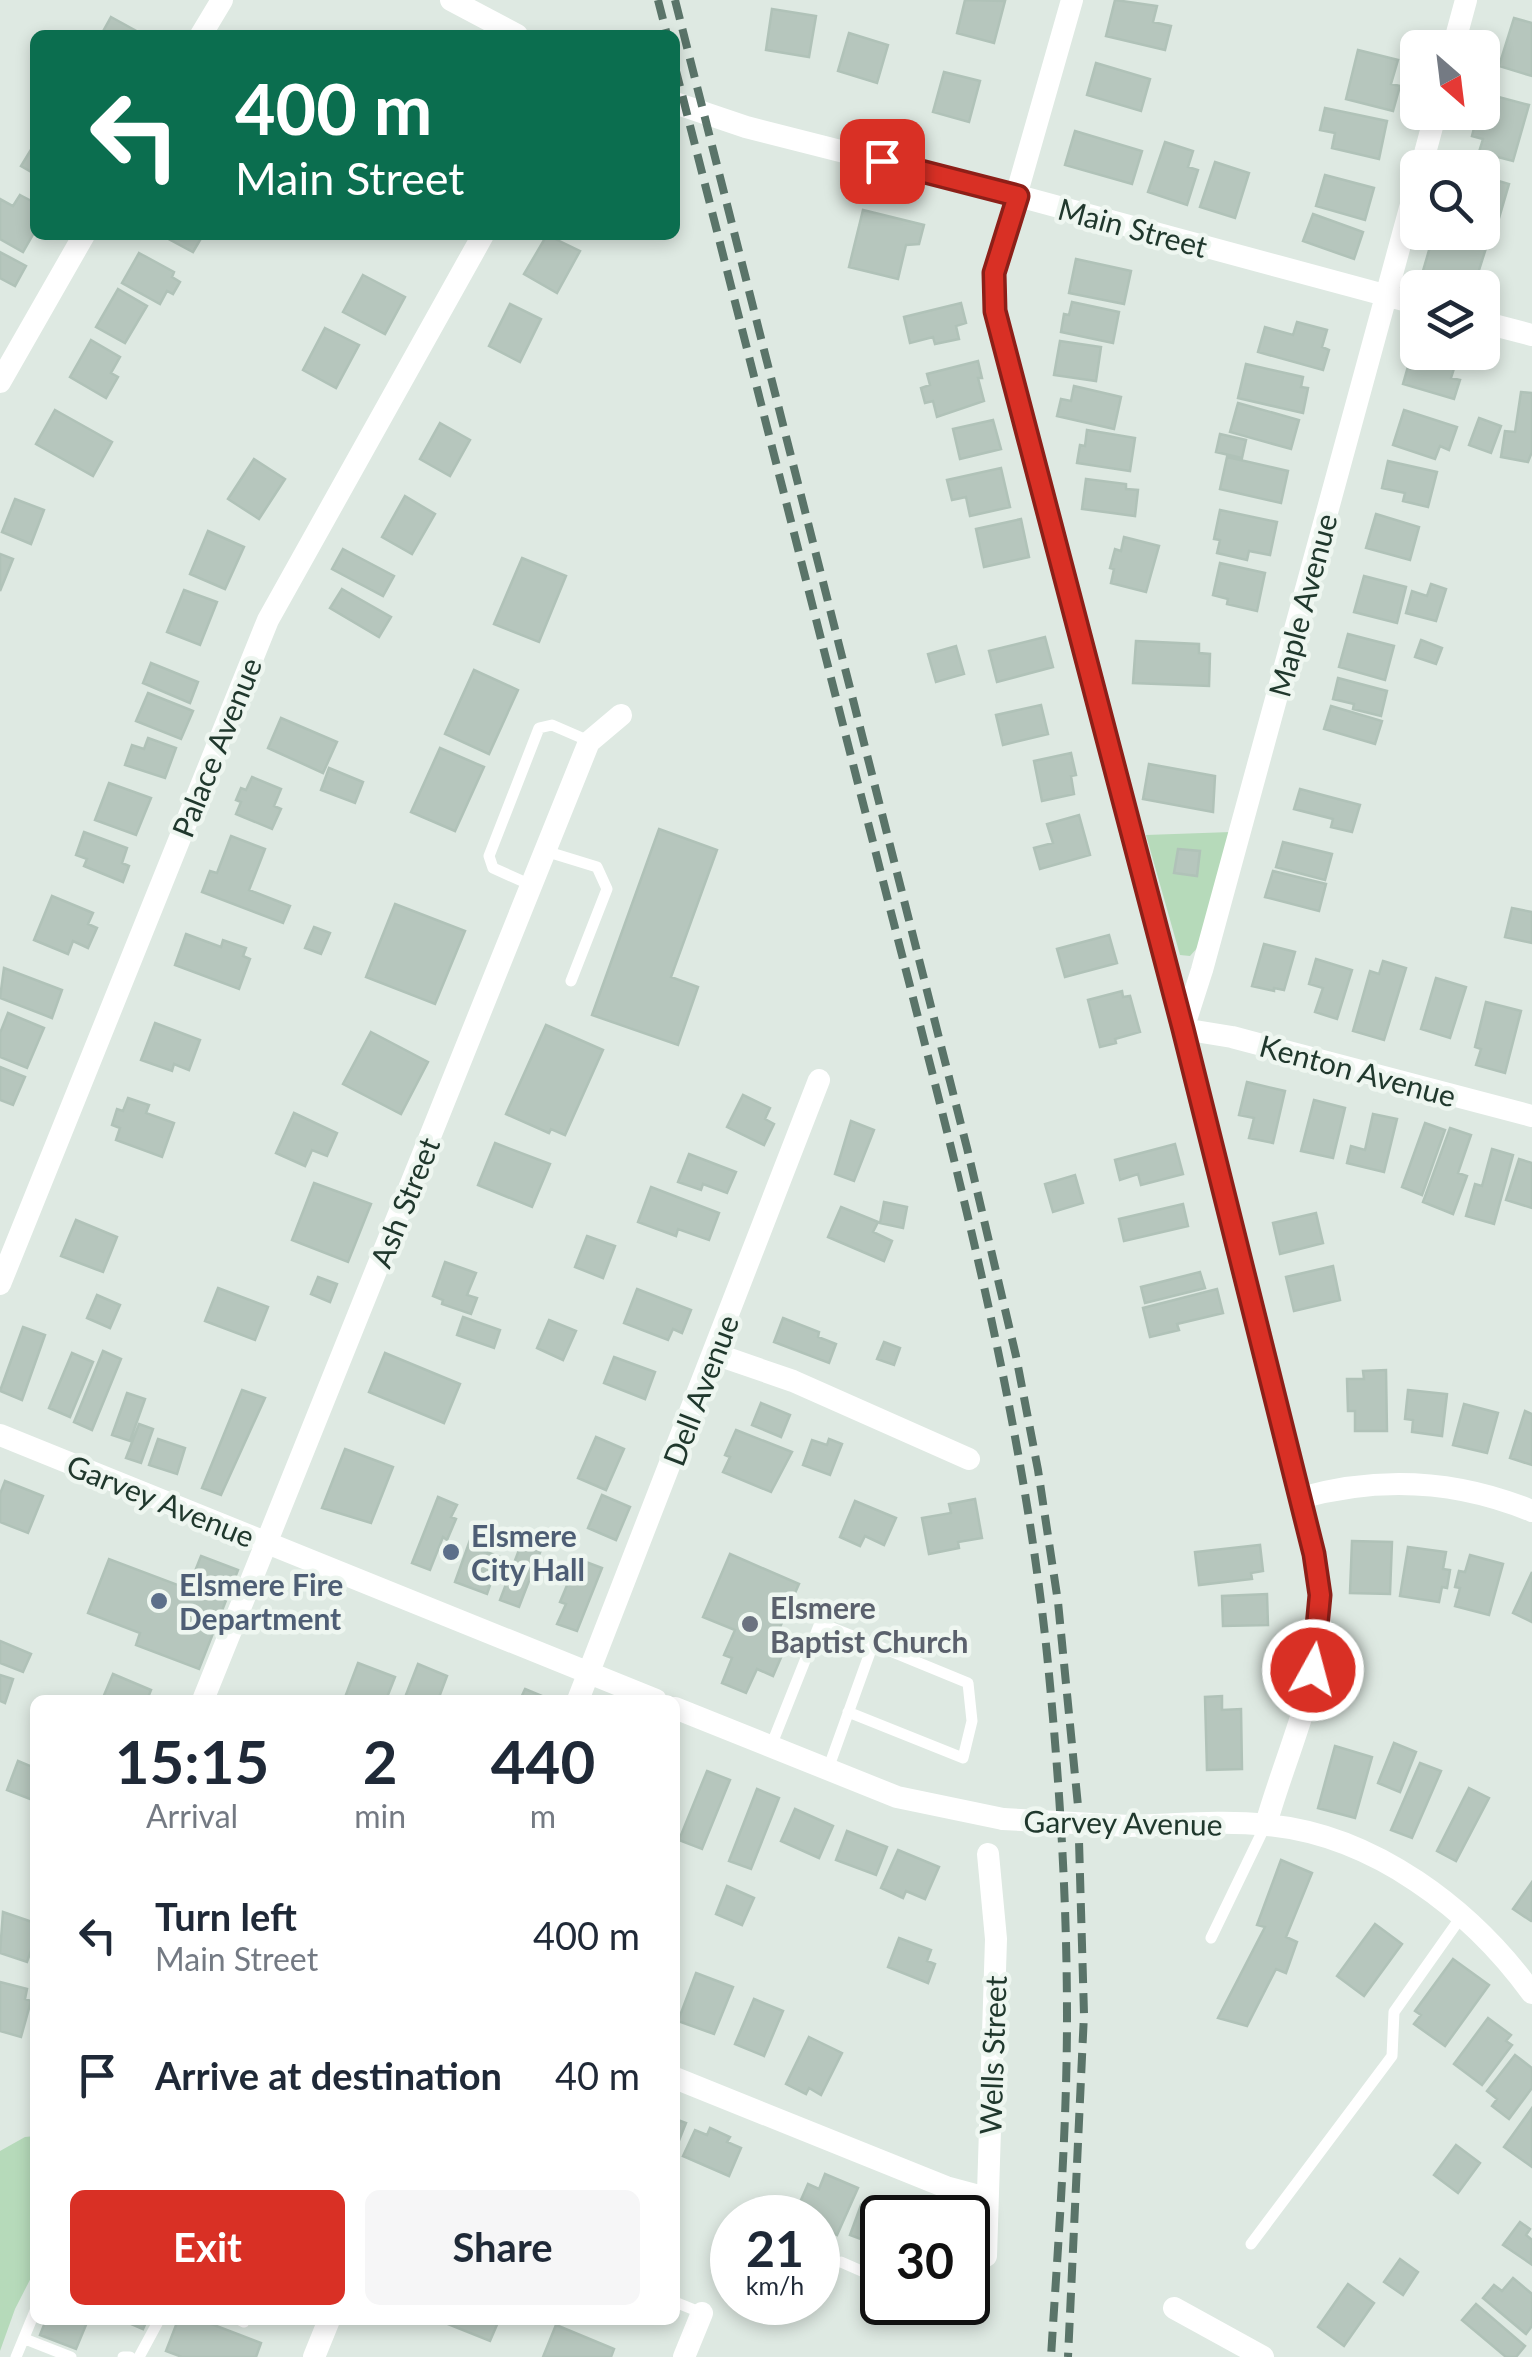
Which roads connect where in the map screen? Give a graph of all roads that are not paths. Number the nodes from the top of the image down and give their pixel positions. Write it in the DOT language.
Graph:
graph roads {
  1 [pos="222,0"];
  2 [pos="451,0"];
  3 [pos="1072,0"];
  4 [pos="1466,0"];
  5 [pos="204,30"];
  6 [pos="508,30"];
  7 [pos="1458,30"];
  8 [pos="680,105"];
  9 [pos="1018,196"];
  10 [pos="81,240"];
  11 [pos="480,240"];
  12 [pos="1400,245"];
  13 [pos="1386,295"];
  14 [pos="1400,299"];
  15 [pos="1500,327"];
  16 [pos="1532,335"];
  17 [pos="0,382"];
  18 [pos="621,715"];
  19 [pos="590,742"];
  20 [pos="545,851"];
  21 [pos="531,885"];
  22 [pos="571,981"];
  23 [pos="1183,1029"];
  24 [pos="820,1080"];
  25 [pos="1532,1116"];
  26 [pos="0,1284"];
  27 [pos="714,1354"];
  28 [pos="0,1435"];
  29 [pos="969,1459"];
  30 [pos="1300,1498"];
  31 [pos="1532,1511"];
  32 [pos="268,1543"];
  33 [pos="874,1644"];
  34 [pos="589,1673"];
  35 [pos="205,1695"];
  36 [pos="580,1695"];
  37 [pos="644,1695"];
  38 [pos="680,1710"];
  39 [pos="848,1712"];
  40 [pos="771,1746"];
  41 [pos="828,1769"];
  42 [pos="1266,1824"];
  43 [pos="988,1854"];
  44 [pos="1462,1917"];
  45 [pos="1211,1938"];
  46 [pos="1532,1993"];
  47 [pos="680,2080"];
  48 [pos="975,2195"];
  49 [pos="987,2195"];
  50 [pos="1251,2244"];
  51 [pos="841,2262"];
  52 [pos="860,2270"];
  53 [pos="680,2304"];
  54 [pos="1174,2308"];
  55 [pos="702,2313"];
  56 [pos="30,2323"];
  57 [pos="156,2325"];
  58 [pos="327,2325"];
  59 [pos="24,2339"];
  60 [pos="16,2357"];
  61 [pos="71,2357"];
  62 [pos="139,2357"];
  63 [pos="314,2357"];
  64 [pos="684,2357"];
  65 [pos="1263,2357"];
  1 -- 5 [label="street"];
  2 -- 6 [label="street"];
  3 -- 9 [label="street"];
  4 -- 7 [label="street"];
  8 -- 9 [label="street, Main Street"];
  9 -- 13 [label="street, Main Street"];
  9 -- 23 [label="street"];
  10 -- 17 [label="street"];
  11 -- 26 [label="street, Palace Avenue"];
  12 -- 13 [label="street, Maple Avenue"];
  13 -- 14 [label="street, Main Street"];
  13 -- 23 [label="street, Maple Avenue"];
  15 -- 16 [label="street"];
  18 -- 19 [label="street, Ash Street"];
  19 -- 20 [label="street, Ash Street"];
  19 -- 21 [label="lane"];
  20 -- 21 [label="street, Ash Street"];
  20 -- 22 [label="lane"];
  21 -- 32 [label="street, Ash Street"];
  23 -- 25 [label="street, Kenton Avenue"];
  23 -- 30 [label="street"];
  24 -- 27 [label="street, Dell Avenue"];
  27 -- 29 [label="street"];
  27 -- 34 [label="street, Dell Avenue"];
  28 -- 32 [label="street, Garvey Avenue"];
  30 -- 31 [label="street"];
  30 -- 42 [label="street"];
  32 -- 34 [label="street, Garvey Avenue"];
  32 -- 35 [label="street, Ash Street"];
  33 -- 39 [label="lane"];
  33 -- 39 [label="lane"];
  33 -- 40 [label="lane"];
  34 -- 36 [label="street, Dell Avenue"];
  34 -- 37 [label="street, Garvey Avenue"];
  38 -- 40 [label="street, Garvey Avenue"];
  39 -- 41 [label="lane"];
  40 -- 41 [label="street, Garvey Avenue"];
  41 -- 42 [label="street, Garvey Avenue, bridge"];
  42 -- 44 [label="street, Garvey Avenue"];
  42 -- 45 [label="lane"];
  43 -- 49 [label="street, Wells Street"];
  44 -- 46 [label="street, Garvey Avenue"];
  44 -- 50 [label="lane"];
  47 -- 48 [label="street"];
  51 -- 52 [label="lane"];
  53 -- 55 [label="lane"];
  54 -- 65 [label="street"];
  55 -- 64 [label="street"];
  56 -- 59 [label="lane"];
  57 -- 62 [label="lane"];
  58 -- 63 [label="street"];
  59 -- 60 [label="lane"];
  59 -- 61 [label="lane"];
}
